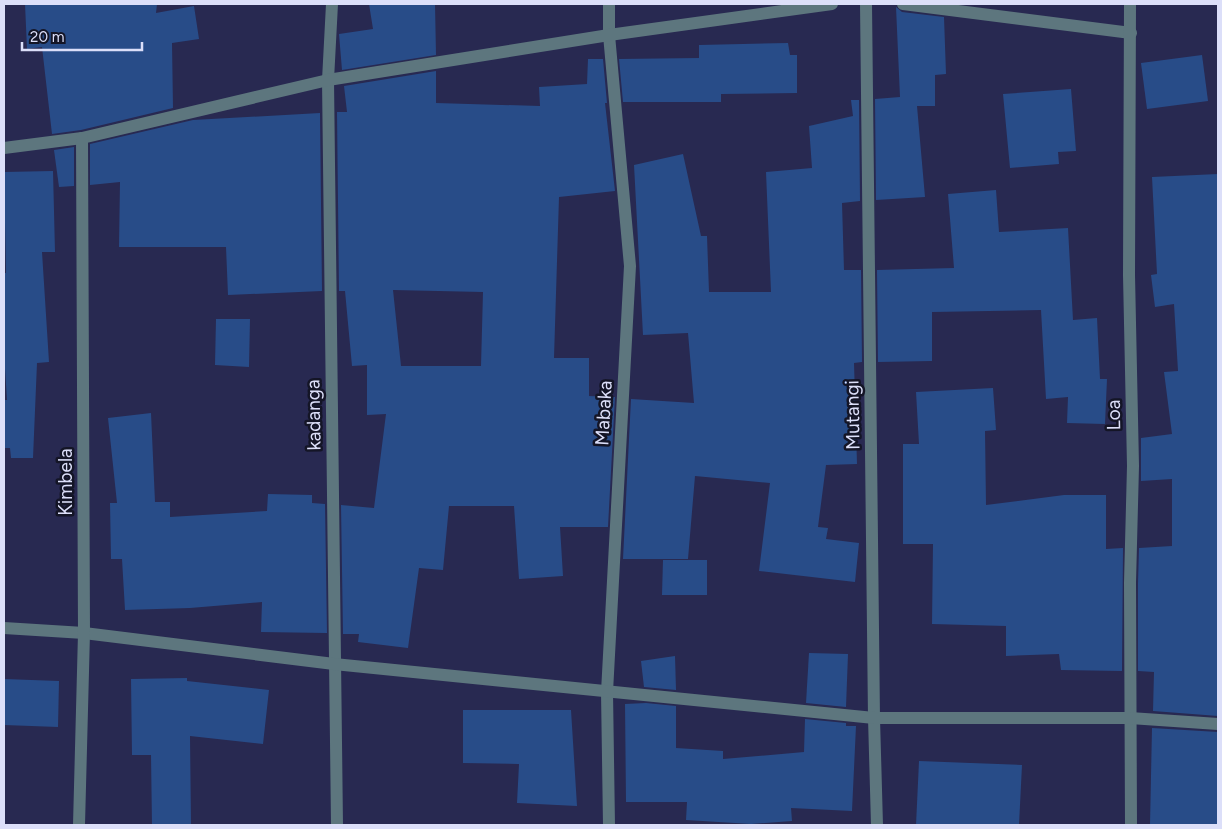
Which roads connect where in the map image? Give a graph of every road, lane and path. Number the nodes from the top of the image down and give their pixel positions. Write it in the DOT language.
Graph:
graph roads {
  1 [pos="332,4"];
  2 [pos="609,4"];
  3 [pos="832,4"];
  4 [pos="866,4"];
  5 [pos="903,4"];
  6 [pos="1130,4"];
  7 [pos="1131,33"];
  8 [pos="609,35"];
  9 [pos="328,80"];
  10 [pos="82,138"];
  11 [pos="4,148"];
  12 [pos="4,628"];
  13 [pos="84,633"];
  14 [pos="334,664"];
  15 [pos="607,692"];
  16 [pos="874,718"];
  17 [pos="1130,718"];
  18 [pos="1218,724"];
  19 [pos="79,825"];
  20 [pos="337,825"];
  21 [pos="610,825"];
  22 [pos="877,825"];
  23 [pos="1131,825"];
  1 -- 9 [label="street, kadanga"];
  2 -- 8 [label="street, Mabaka"];
  3 -- 8 [label="street"];
  4 -- 16 [label="street, Mutangi"];
  5 -- 7 [label="street"];
  6 -- 7 [label="street, Loa"];
  7 -- 17 [label="street, Loa"];
  8 -- 9 [label="street"];
  8 -- 15 [label="street, Mabaka"];
  9 -- 10 [label="street"];
  9 -- 14 [label="street, kadanga"];
  10 -- 11 [label="street"];
  10 -- 13 [label="street, Kimbela"];
  12 -- 13 [label="street"];
  13 -- 14 [label="street"];
  13 -- 19 [label="street, Kimbela"];
  14 -- 15 [label="street"];
  14 -- 20 [label="street, kadanga"];
  15 -- 16 [label="street"];
  15 -- 21 [label="street, Mabaka"];
  16 -- 17 [label="street"];
  16 -- 22 [label="street, Mutangi"];
  17 -- 18 [label="street"];
  17 -- 23 [label="street, Loa"];
}
